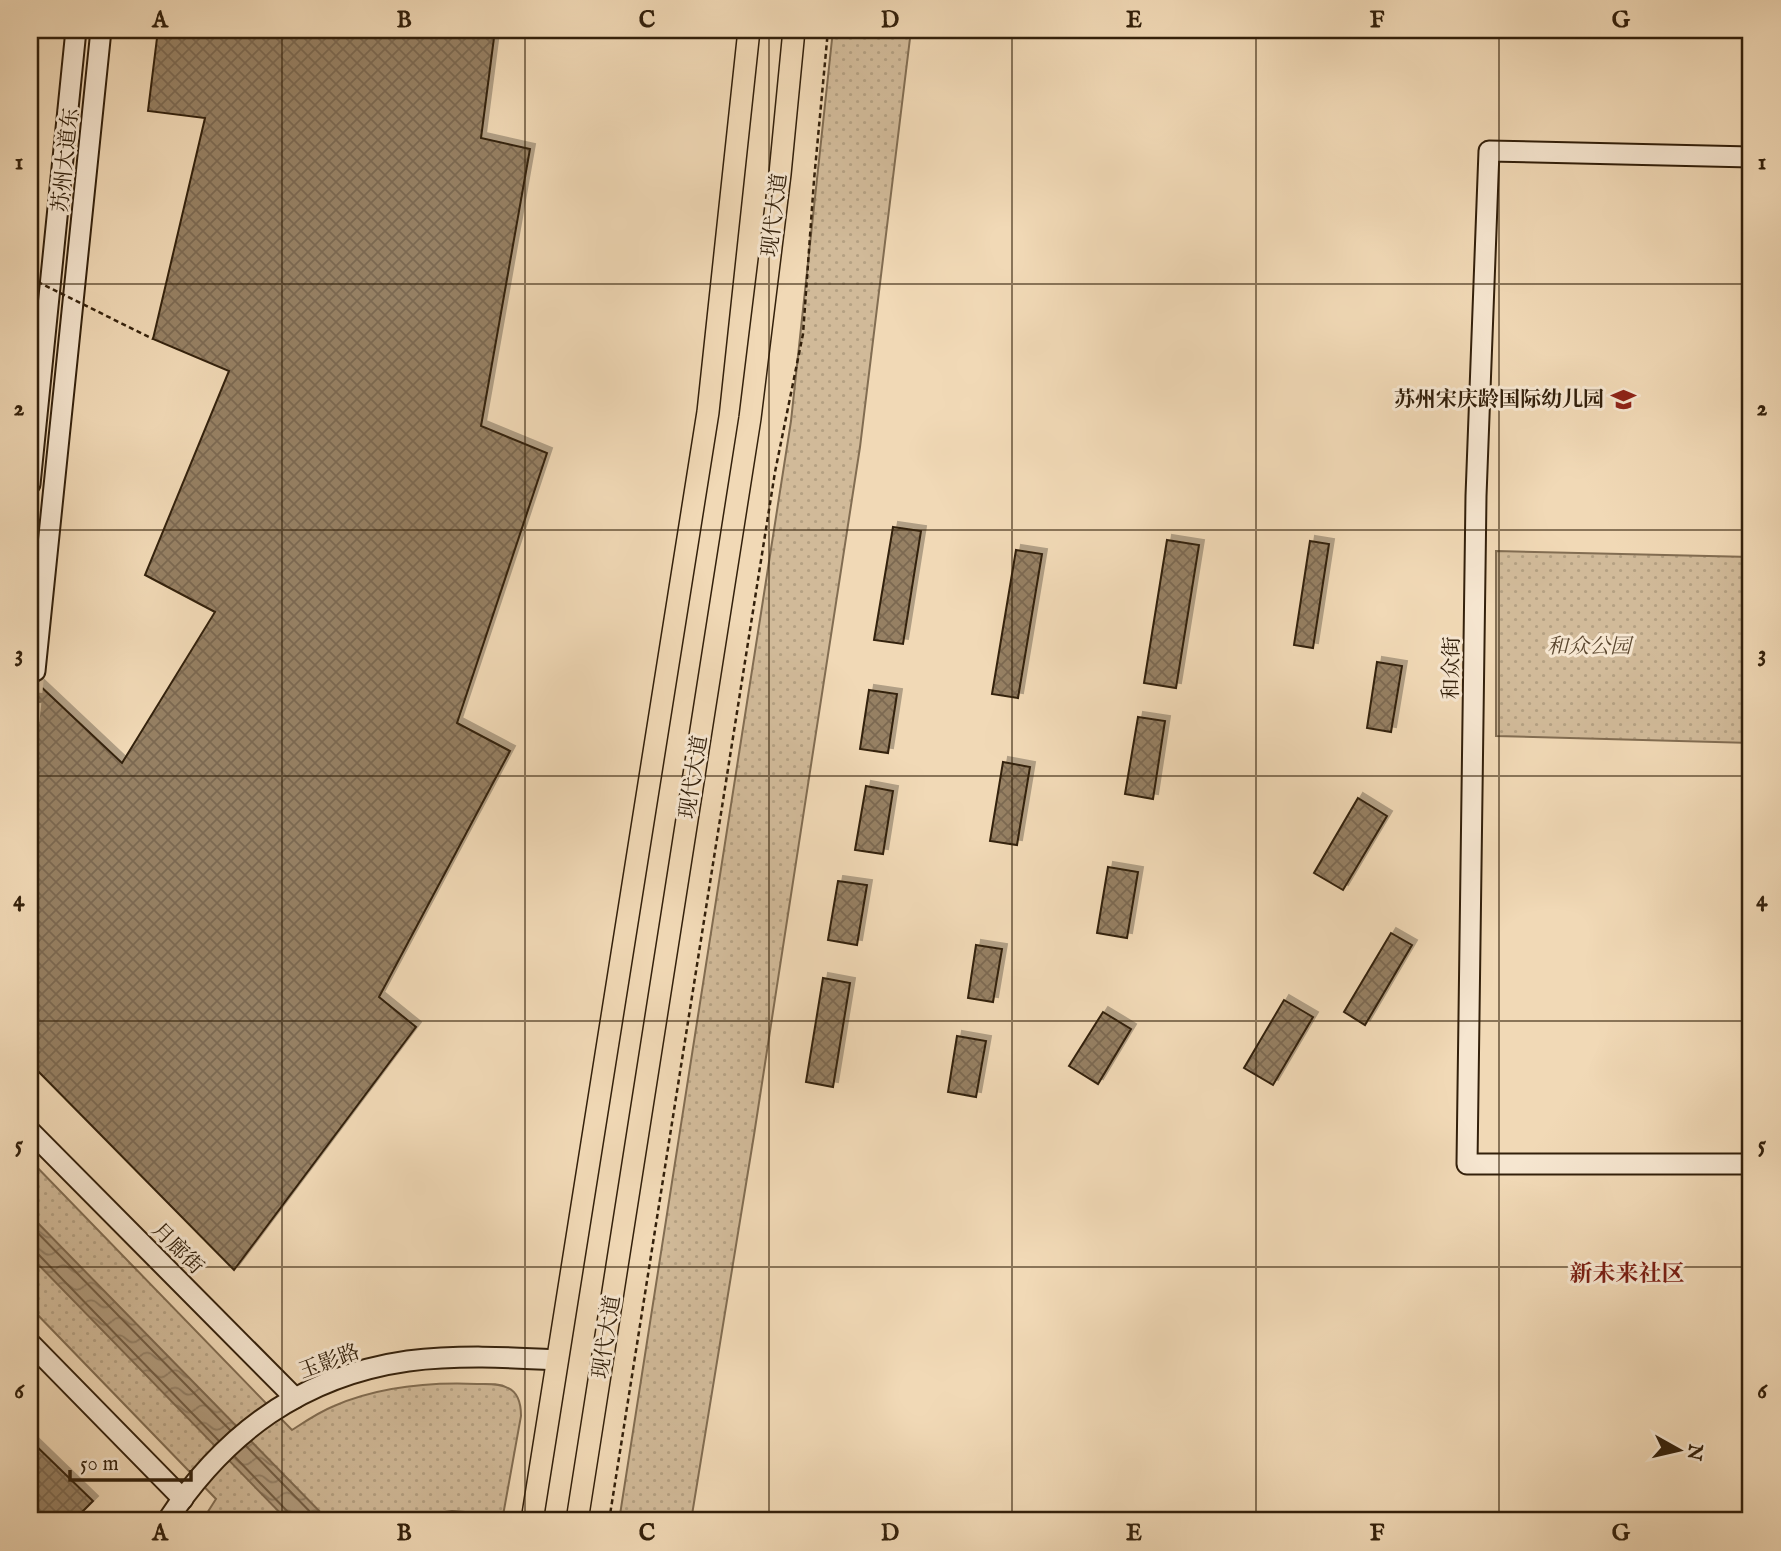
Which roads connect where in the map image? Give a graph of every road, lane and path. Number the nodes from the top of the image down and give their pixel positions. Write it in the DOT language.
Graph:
graph roads {
  1 [pos="76,30"];
  2 [pos="101,30"];
  3 [pos="749,30"];
  4 [pos="794,30"];
  5 [pos="828,30"];
  6 [pos="30,47"];
  7 [pos="39,48"];
  8 [pos="1751,157"];
  9 [pos="30,278"];
  10 [pos="153,339"];
  11 [pos="30,484"];
  12 [pos="35,671"];
  13 [pos="30,1131"];
  14 [pos="1751,1164"];
  15 [pos="30,1343"];
  16 [pos="557,1360"];
  17 [pos="295,1398"];
  18 [pos="183,1499"];
  19 [pos="167,1521"];
  20 [pos="532,1521"];
  21 [pos="577,1521"];
  22 [pos="609,1521"];
  1 -- 11 [label="street, 苏州大道东"];
  2 -- 12 [label="street, 苏州大道东"];
  3 -- 16 [label="main road, 现代大道"];
  4 -- 21 [label="main road, 现代大道"];
  5 -- 22 [label="path"];
  6 -- 7 [label="path"];
  8 -- 14 [label="street, 和众街"];
  9 -- 10 [label="path, bridge"];
  13 -- 17 [label="street, 月廊街"];
  15 -- 18 [label="street"];
  16 -- 17 [label="street, 玉影路"];
  16 -- 20 [label="main road, 现代大道"];
  17 -- 18 [label="street, 玉影路"];
  18 -- 19 [label="street, 玉影路"];
}
